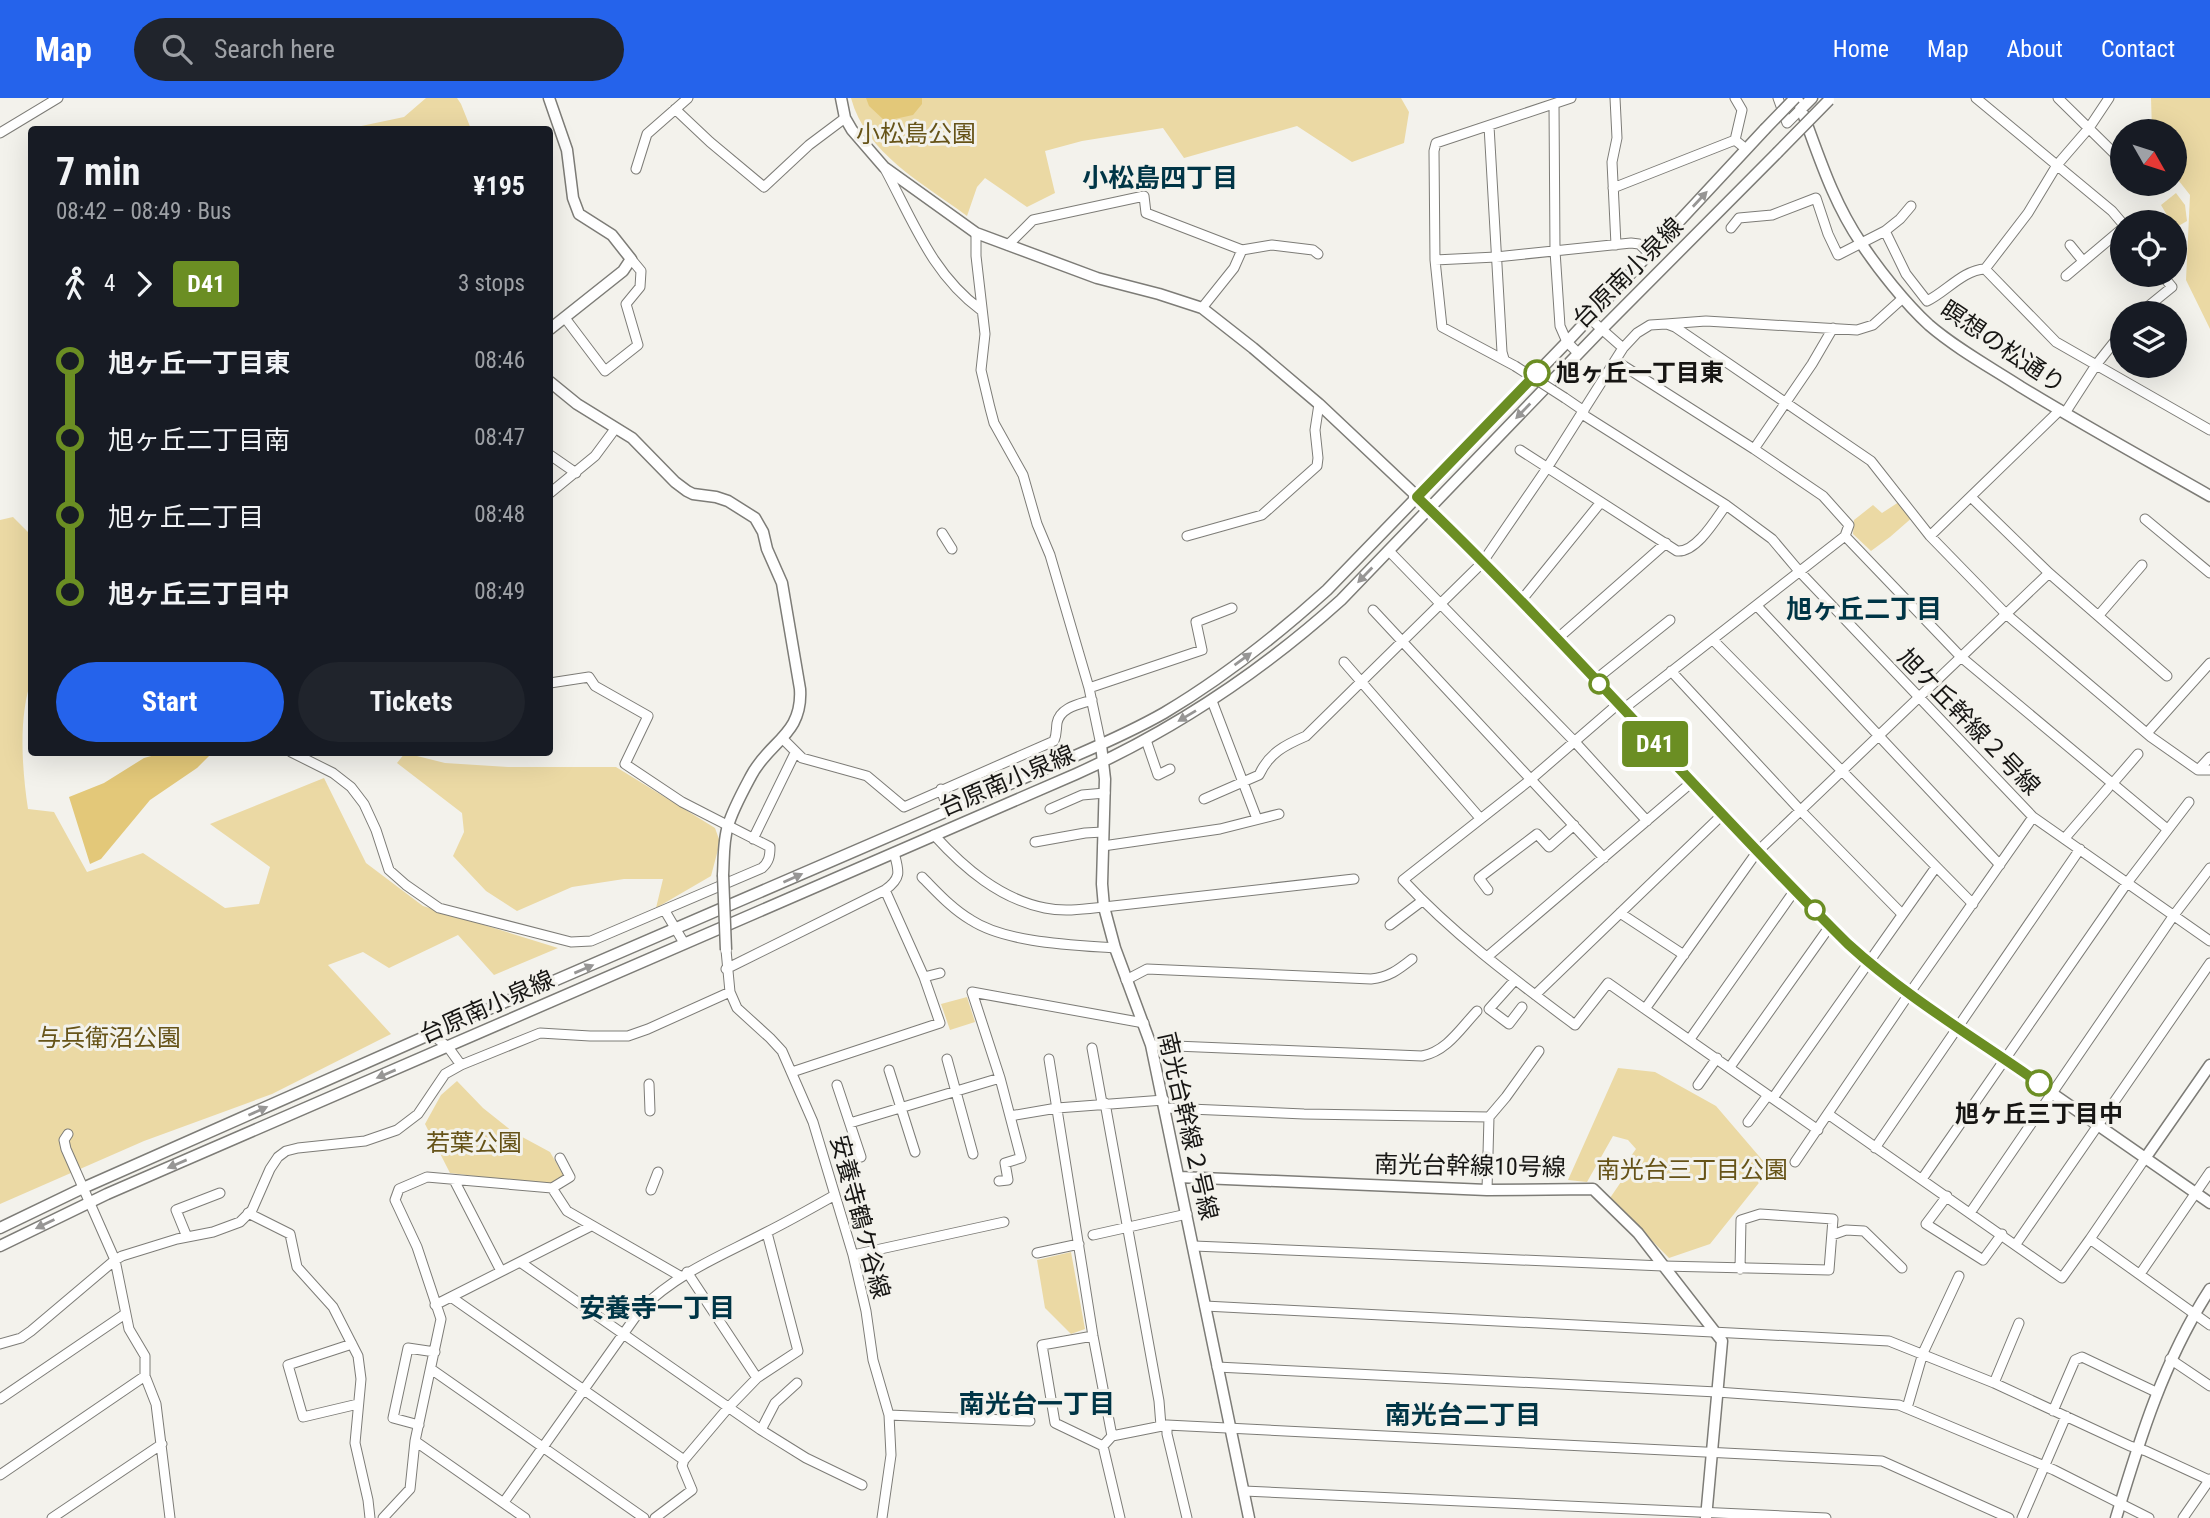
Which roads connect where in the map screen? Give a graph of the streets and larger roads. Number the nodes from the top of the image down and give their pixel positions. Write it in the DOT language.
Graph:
graph roads {
  1 [pos="58,98"];
  2 [pos="549,98"];
  3 [pos="688,98"];
  4 [pos="841,98"];
  5 [pos="1571,98"];
  6 [pos="1615,98"];
  7 [pos="1735,98"];
  8 [pos="1778,98"];
  9 [pos="1812,98"];
  10 [pos="1976,98"];
  11 [pos="2058,98"];
  12 [pos="2109,98"];
  13 [pos="1830,99"];
  14 [pos="1798,102"];
  15 [pos="1554,104"];
  16 [pos="675,109"];
  17 [pos="845,118"];
  18 [pos="1489,126"];
  19 [pos="2089,128"];
  20 [pos="0,133"];
  21 [pos="1735,140"];
  22 [pos="1746,149"];
  23 [pos="2110,149"];
  24 [pos="2057,165"];
  25 [pos="884,167"];
  26 [pos="636,169"];
  27 [pos="1613,188"];
  28 [pos="1911,206"];
  29 [pos="2111,210"];
  30 [pos="1731,228"];
  31 [pos="1885,231"];
  32 [pos="976,233"];
  33 [pos="2110,237"];
  34 [pos="1862,244"];
  35 [pos="2070,244"];
  36 [pos="1008,245"];
  37 [pos="1616,245"];
  38 [pos="1242,250"];
  39 [pos="1555,251"];
  40 [pos="1318,254"];
  41 [pos="1650,254"];
  42 [pos="1496,257"];
  43 [pos="631,259"];
  44 [pos="1436,260"];
  45 [pos="2083,261"];
  46 [pos="1984,270"];
  47 [pos="2066,276"];
  48 [pos="2172,287"];
  49 [pos="1903,298"];
  50 [pos="2155,301"];
  51 [pos="1202,308"];
  52 [pos="981,310"];
  53 [pos="565,318"];
  54 [pos="1589,318"];
  55 [pos="1666,324"];
  56 [pos="553,327"];
  57 [pos="1833,328"];
  58 [pos="1602,329"];
  59 [pos="1567,342"];
  60 [pos="2110,347"];
  61 [pos="1623,348"];
  62 [pos="1578,353"];
  63 [pos="1504,359"];
  64 [pos="1616,361"];
  65 [pos="2096,365"];
  66 [pos="553,385"];
  67 [pos="1784,403"];
  68 [pos="1319,404"];
  69 [pos="2062,412"];
  70 [pos="1583,413"];
  71 [pos="615,429"];
  72 [pos="2210,430"];
  73 [pos="1754,449"];
  74 [pos="1520,450"];
  75 [pos="553,457"];
  76 [pos="1547,468"];
  77 [pos="576,473"];
  78 [pos="553,491"];
  79 [pos="2210,496"];
  80 [pos="1417,497"];
  81 [pos="1972,498"];
  82 [pos="1601,502"];
  83 [pos="1726,505"];
  84 [pos="1430,509"];
  85 [pos="2145,519"];
  86 [pos="942,533"];
  87 [pos="1186,536"];
  88 [pos="1845,536"];
  89 [pos="1930,536"];
  90 [pos="1666,543"];
  91 [pos="952,548"];
  92 [pos="1389,551"];
  93 [pos="1482,563"];
  94 [pos="2142,565"];
  95 [pos="1799,571"];
  96 [pos="2049,573"];
  97 [pos="2210,573"];
  98 [pos="1520,602"];
  99 [pos="1441,604"];
  100 [pos="1757,606"];
  101 [pos="1232,608"];
  102 [pos="1373,610"];
  103 [pos="2006,614"];
  104 [pos="2099,615"];
  105 [pos="1670,620"];
  106 [pos="1286,626"];
  107 [pos="1297,639"];
  108 [pos="1557,639"];
  109 [pos="1713,640"];
  110 [pos="1402,642"];
  111 [pos="1961,657"];
  112 [pos="1344,662"];
  113 [pos="2210,663"];
  114 [pos="1671,671"];
  115 [pos="2167,676"];
  116 [pos="1595,680"];
  117 [pos="1362,682"];
  118 [pos="553,683"];
  119 [pos="1089,688"];
  120 [pos="1920,698"];
  121 [pos="1092,700"];
  122 [pos="1212,701"];
  123 [pos="1620,707"];
  124 [pos="2147,733"];
  125 [pos="1880,736"];
  126 [pos="782,738"];
  127 [pos="1146,740"];
  128 [pos="1575,742"];
  129 [pos="1101,745"];
  130 [pos="795,753"];
  131 [pos="2138,754"];
  132 [pos="299,756"];
  133 [pos="2210,757"];
  134 [pos="1103,762"];
  135 [pos="1170,769"];
  136 [pos="2210,769"];
  137 [pos="2198,770"];
  138 [pos="1841,773"];
  139 [pos="1530,779"];
  140 [pos="1692,782"];
  141 [pos="1243,783"];
  142 [pos="2111,785"];
  143 [pos="941,789"];
  144 [pos="1105,793"];
  145 [pos="1204,799"];
  146 [pos="2189,802"];
  147 [pos="1050,809"];
  148 [pos="948,810"];
  149 [pos="1801,811"];
  150 [pos="1279,814"];
  151 [pos="1722,816"];
  152 [pos="2033,817"];
  153 [pos="1480,818"];
  154 [pos="1257,819"];
  155 [pos="1647,821"];
  156 [pos="1574,825"];
  157 [pos="727,827"];
  158 [pos="2167,830"];
  159 [pos="1103,832"];
  160 [pos="934,835"];
  161 [pos="2064,838"];
  162 [pos="753,839"];
  163 [pos="1035,842"];
  164 [pos="1103,846"];
  165 [pos="2080,849"];
  166 [pos="1757,852"];
  167 [pos="894,853"];
  168 [pos="1604,858"];
  169 [pos="2000,865"];
  170 [pos="1936,867"];
  171 [pos="2210,868"];
  172 [pos="922,877"];
  173 [pos="1354,879"];
  174 [pos="2127,883"];
  175 [pos="885,890"];
  176 [pos="1488,890"];
  177 [pos="1795,890"];
  178 [pos="1422,901"];
  179 [pos="1973,904"];
  180 [pos="1104,907"];
  181 [pos="665,911"];
  182 [pos="1620,913"];
  183 [pos="1902,914"];
  184 [pos="2174,915"];
  185 [pos="1390,925"];
  186 [pos="1830,926"];
  187 [pos="676,929"];
  188 [pos="2210,941"];
  189 [pos="684,943"];
  190 [pos="1115,948"];
  191 [pos="726,950"];
  192 [pos="1684,955"];
  193 [pos="1487,957"];
  194 [pos="1412,959"];
  195 [pos="1868,962"];
  196 [pos="2210,963"];
  197 [pos="726,969"];
  198 [pos="940,973"];
  199 [pos="925,977"];
  200 [pos="1126,980"];
  201 [pos="1515,980"];
  202 [pos="730,992"];
  203 [pos="1909,993"];
  204 [pos="1535,995"];
  205 [pos="1522,1007"];
  206 [pos="1645,1009"];
  207 [pos="1477,1011"];
  208 [pos="1143,1023"];
  209 [pos="1957,1026"];
  210 [pos="431,1034"];
  211 [pos="1690,1039"];
  212 [pos="1151,1045"];
  213 [pos="448,1046"];
  214 [pos="1092,1048"];
  215 [pos="1539,1051"];
  216 [pos="1717,1058"];
  217 [pos="947,1059"];
  218 [pos="1049,1059"];
  219 [pos="2005,1059"];
  220 [pos="461,1065"];
  221 [pos="2210,1065"];
  222 [pos="1730,1067"];
  223 [pos="889,1070"];
  224 [pos="792,1072"];
  225 [pos="1000,1078"];
  226 [pos="649,1084"];
  227 [pos="837,1085"];
  228 [pos="1698,1085"];
  229 [pos="956,1091"];
  230 [pos="2051,1092"];
  231 [pos="1770,1097"];
  232 [pos="1103,1103"];
  233 [pos="1165,1104"];
  234 [pos="901,1107"];
  235 [pos="1057,1108"];
  236 [pos="650,1111"];
  237 [pos="1828,1114"];
  238 [pos="1010,1116"];
  239 [pos="1489,1116"];
  240 [pos="1748,1122"];
  241 [pos="850,1123"];
  242 [pos="2097,1124"];
  243 [pos="1818,1130"];
  244 [pos="68,1134"];
  245 [pos="1875,1148"];
  246 [pos="915,1152"];
  247 [pos="973,1154"];
  248 [pos="861,1157"];
  249 [pos="2146,1157"];
  250 [pos="560,1158"];
  251 [pos="1795,1162"];
  252 [pos="658,1172"];
  253 [pos="2210,1172"];
  254 [pos="1179,1177"];
  255 [pos="1922,1179"];
  256 [pos="454,1180"];
  257 [pos="999,1181"];
  258 [pos="83,1188"];
  259 [pos="552,1188"];
  260 [pos="652,1190"];
  261 [pos="1487,1190"];
  262 [pos="220,1193"];
  263 [pos="2196,1193"];
  264 [pos="835,1195"];
  265 [pos="1947,1196"];
  266 [pos="90,1202"];
  267 [pos="2210,1203"];
  268 [pos="248,1213"];
  269 [pos="1970,1213"];
  270 [pos="1187,1214"];
  271 [pos="1004,1222"];
  272 [pos="591,1226"];
  273 [pos="1127,1227"];
  274 [pos="0,1228"];
  275 [pos="767,1233"];
  276 [pos="1093,1234"];
  277 [pos="2002,1234"];
  278 [pos="1832,1235"];
  279 [pos="187,1237"];
  280 [pos="2090,1239"];
  281 [pos="1079,1244"];
  282 [pos="2016,1244"];
  283 [pos="0,1246"];
  284 [pos="1194,1246"];
  285 [pos="1037,1253"];
  286 [pos="853,1255"];
  287 [pos="115,1260"];
  288 [pos="520,1262"];
  289 [pos="1663,1266"];
  290 [pos="1902,1268"];
  291 [pos="1740,1269"];
  292 [pos="501,1271"];
  293 [pos="684,1274"];
  294 [pos="2140,1274"];
  295 [pos="1959,1276"];
  296 [pos="2210,1289"];
  297 [pos="451,1297"];
  298 [pos="435,1305"];
  299 [pos="1205,1306"];
  300 [pos="125,1314"];
  301 [pos="2193,1314"];
  302 [pos="2019,1323"];
  303 [pos="2210,1325"];
  304 [pos="1714,1331"];
  305 [pos="624,1333"];
  306 [pos="1093,1336"];
  307 [pos="0,1344"];
  308 [pos="352,1344"];
  309 [pos="435,1352"];
  310 [pos="1923,1353"];
  311 [pos="2170,1359"];
  312 [pos="1217,1367"];
  313 [pos="431,1369"];
  314 [pos="145,1376"];
  315 [pos="757,1378"];
  316 [pos="797,1382"];
  317 [pos="1994,1383"];
  318 [pos="2210,1386"];
  319 [pos="584,1390"];
  320 [pos="1717,1392"];
  321 [pos="2157,1392"];
  322 [pos="0,1399"];
  323 [pos="358,1405"];
  324 [pos="728,1408"];
  325 [pos="1907,1408"];
  326 [pos="2053,1411"];
  327 [pos="889,1415"];
  328 [pos="2066,1416"];
  329 [pos="1030,1421"];
  330 [pos="419,1424"];
  331 [pos="1164,1426"];
  332 [pos="1230,1428"];
  333 [pos="761,1430"];
  334 [pos="1112,1436"];
  335 [pos="415,1441"];
  336 [pos="162,1444"];
  337 [pos="1103,1446"];
  338 [pos="543,1447"];
  339 [pos="2136,1449"];
  340 [pos="1712,1451"];
  341 [pos="684,1460"];
  342 [pos="2044,1466"];
  343 [pos="0,1475"];
  344 [pos="2210,1479"];
  345 [pos="862,1485"];
  346 [pos="1244,1491"];
  347 [pos="504,1502"];
  348 [pos="2120,1504"];
  349 [pos="1707,1515"];
  350 [pos="168,1517"];
  351 [pos="52,1518"];
  352 [pos="370,1518"];
  353 [pos="383,1518"];
  354 [pos="525,1518"];
  355 [pos="644,1518"];
  356 [pos="654,1518"];
  357 [pos="882,1518"];
  358 [pos="1120,1518"];
  359 [pos="1187,1518"];
  360 [pos="1249,1518"];
  361 [pos="1826,1518"];
  362 [pos="2009,1518"];
  363 [pos="2022,1518"];
  364 [pos="2116,1518"];
  365 [pos="2149,1518"];
  366 [pos="2183,1518"];
  1 -- 20 [label="street"];
  2 -- 43 [label="street"];
  3 -- 16 [label="street"];
  4 -- 17 [label="street"];
  5 -- 15 [label="street"];
  6 -- 27 [label="street"];
  7 -- 21 [label="street"];
  8 -- 14 [label="street"];
  9 -- 14 [label="street, 台原南小泉線"];
  10 -- 24 [label="street"];
  11 -- 19 [label="street"];
  12 -- 19 [label="street"];
  13 -- 58 [label="street, 台原南小泉線, bridge"];
  14 -- 22 [label="street, 台原南小泉線, bridge"];
  14 -- 34 [label="street, 瞑想の松通り"];
  15 -- 18 [label="street"];
  15 -- 39 [label="street"];
  16 -- 17 [label="street"];
  16 -- 26 [label="street"];
  17 -- 25 [label="street"];
  18 -- 42 [label="street"];
  18 -- 44 [label="street"];
  19 -- 23 [label="street"];
  19 -- 24 [label="street"];
  21 -- 22 [label="street"];
  21 -- 27 [label="street"];
  41 -- 22 [label="street, 台原南小泉線, one-way"];
  24 -- 29 [label="street"];
  24 -- 46 [label="street"];
  25 -- 32 [label="street"];
  25 -- 52 [label="street"];
  27 -- 37 [label="street"];
  28 -- 31 [label="street"];
  30 -- 34 [label="street"];
  31 -- 34 [label="street"];
  31 -- 46 [label="street"];
  32 -- 36 [label="street"];
  32 -- 52 [label="street"];
  33 -- 45 [label="street"];
  34 -- 49 [label="street, 瞑想の松通り"];
  35 -- 45 [label="street"];
  36 -- 38 [label="street"];
  36 -- 51 [label="street"];
  37 -- 39 [label="street"];
  37 -- 41 [label="street"];
  38 -- 40 [label="street"];
  38 -- 51 [label="street"];
  39 -- 42 [label="street"];
  39 -- 59 [label="street"];
  41 -- 54 [label="street, 台原南小泉線"];
  42 -- 44 [label="street"];
  42 -- 63 [label="street"];
  43 -- 53 [label="street"];
  43 -- 53 [label="street"];
  44 -- 63 [label="street, 旭ケ丘幹線２号線"];
  45 -- 47 [label="street"];
  46 -- 65 [label="street"];
  48 -- 50 [label="street"];
  49 -- 57 [label="street"];
  49 -- 69 [label="street, 瞑想の松通り"];
  51 -- 68 [label="street"];
  52 -- 119 [label="street"];
  53 -- 56 [label="street"];
  54 -- 58 [label="street"];
  54 -- 59 [label="street, 台原南小泉線"];
  55 -- 57 [label="street"];
  55 -- 61 [label="street"];
  55 -- 67 [label="street"];
  57 -- 67 [label="street"];
  58 -- 61 [label="street"];
  58 -- 62 [label="street, 台原南小泉線"];
  59 -- 62 [label="street"];
  59 -- 80 [label="street, 台原南小泉線"];
  60 -- 65 [label="street"];
  61 -- 64 [label="street"];
  62 -- 84 [label="street, 台原南小泉線, one-way"];
  63 -- 70 [label="street, 旭ケ丘幹線２号線, bridge"];
  64 -- 70 [label="street"];
  64 -- 73 [label="street"];
  65 -- 69 [label="street"];
  65 -- 72 [label="street"];
  66 -- 71 [label="street"];
  67 -- 73 [label="street"];
  67 -- 89 [label="street"];
  68 -- 80 [label="street"];
  68 -- 87 [label="street"];
  69 -- 79 [label="street, 瞑想の松通り"];
  69 -- 81 [label="street"];
  70 -- 76 [label="street"];
  70 -- 83 [label="street, 旭ケ丘幹線２号線"];
  71 -- 77 [label="street"];
  71 -- 126 [label="street"];
  73 -- 88 [label="street"];
  74 -- 76 [label="street"];
  75 -- 77 [label="street"];
  76 -- 82 [label="street"];
  76 -- 93 [label="street"];
  77 -- 78 [label="street"];
  80 -- 84 [label="street"];
  80 -- 106 [label="street, 台原南小泉線"];
  81 -- 89 [label="street"];
  81 -- 96 [label="street"];
  82 -- 90 [label="street"];
  82 -- 98 [label="street"];
  83 -- 90 [label="street"];
  83 -- 95 [label="street, 旭ケ丘幹線２号線"];
  84 -- 92 [label="street, 台原南小泉線"];
  84 -- 93 [label="street"];
  85 -- 97 [label="street"];
  86 -- 91 [label="street"];
  88 -- 95 [label="street"];
  88 -- 111 [label="street"];
  89 -- 103 [label="street"];
  90 -- 108 [label="street"];
  92 -- 99 [label="street"];
  92 -- 107 [label="street, 台原南小泉線, one-way"];
  93 -- 98 [label="street"];
  93 -- 99 [label="street"];
  94 -- 104 [label="street"];
  95 -- 100 [label="street"];
  95 -- 120 [label="street, 旭ケ丘幹線２号線"];
  96 -- 103 [label="street"];
  96 -- 104 [label="street"];
  98 -- 108 [label="street"];
  99 -- 110 [label="street"];
  99 -- 128 [label="street"];
  100 -- 109 [label="street"];
  100 -- 125 [label="street"];
  101 -- 119 [label="street"];
  102 -- 110 [label="street"];
  103 -- 111 [label="street"];
  103 -- 124 [label="street"];
  104 -- 115 [label="street"];
  105 -- 116 [label="street"];
  106 -- 107 [label="street"];
  129 -- 106 [label="street, 台原南小泉線, one-way"];
  107 -- 122 [label="street, 台原南小泉線"];
  108 -- 116 [label="street"];
  109 -- 114 [label="street"];
  109 -- 138 [label="street"];
  110 -- 117 [label="street"];
  110 -- 139 [label="street"];
  111 -- 120 [label="street"];
  111 -- 142 [label="street"];
  112 -- 117 [label="street"];
  113 -- 124 [label="street"];
  114 -- 123 [label="street"];
  114 -- 149 [label="street"];
  116 -- 123 [label="street"];
  117 -- 141 [label="street"];
  117 -- 153 [label="street"];
  118 -- 157 [label="street"];
  119 -- 121 [label="street"];
  120 -- 125 [label="street"];
  120 -- 152 [label="street, 旭ケ丘幹線２号線"];
  121 -- 129 [label="street"];
  121 -- 143 [label="street"];
  122 -- 127 [label="street, 台原南小泉線, one-way"];
  122 -- 141 [label="street"];
  123 -- 128 [label="street"];
  123 -- 140 [label="street"];
  124 -- 137 [label="street"];
  125 -- 138 [label="street"];
  125 -- 169 [label="street"];
  126 -- 130 [label="street"];
  126 -- 157 [label="street"];
  127 -- 134 [label="street, 台原南小泉線"];
  127 -- 135 [label="street"];
  128 -- 139 [label="street"];
  128 -- 155 [label="street"];
  129 -- 134 [label="street, 南光台幹線２号線"];
  129 -- 148 [label="street, 台原南小泉線"];
  130 -- 143 [label="street"];
  130 -- 162 [label="street"];
  131 -- 142 [label="street"];
  132 -- 181 [label="street"];
  133 -- 137 [label="street"];
  134 -- 144 [label="street, 南光台幹線２号線"];
  134 -- 160 [label="street, 台原南小泉線"];
  136 -- 137 [label="street"];
  138 -- 149 [label="street"];
  138 -- 170 [label="street"];
  139 -- 153 [label="street"];
  139 -- 156 [label="street"];
  140 -- 151 [label="street"];
  140 -- 155 [label="street"];
  141 -- 145 [label="street"];
  141 -- 154 [label="street"];
  142 -- 158 [label="street"];
  142 -- 161 [label="street"];
  143 -- 148 [label="street"];
  144 -- 147 [label="street"];
  144 -- 159 [label="street, 南光台幹線２号線"];
  146 -- 158 [label="street"];
  187 -- 148 [label="street, 台原南小泉線, one-way"];
  149 -- 166 [label="street"];
  149 -- 183 [label="street"];
  150 -- 154 [label="street"];
  151 -- 166 [label="street"];
  151 -- 182 [label="street"];
  152 -- 161 [label="street, 旭ケ丘幹線２号線"];
  152 -- 169 [label="street"];
  153 -- 178 [label="street"];
  154 -- 164 [label="street"];
  155 -- 168 [label="street"];
  156 -- 168 [label="street"];
  156 -- 176 [label="street"];
  157 -- 162 [label="street"];
  157 -- 191 [label="street, bridge"];
  158 -- 174 [label="street"];
  159 -- 163 [label="street"];
  159 -- 164 [label="street, 南光台幹線２号線"];
  160 -- 167 [label="street, 台原南小泉線"];
  160 -- 180 [label="street"];
  161 -- 165 [label="street, 旭ケ丘幹線２号線"];
  162 -- 181 [label="street"];
  164 -- 180 [label="street, 南光台幹線２号線"];
  165 -- 174 [label="street, 旭ケ丘幹線２号線"];
  165 -- 209 [label="street"];
  166 -- 177 [label="street"];
  166 -- 192 [label="street"];
  167 -- 175 [label="street"];
  167 -- 189 [label="street, 台原南小泉線"];
  168 -- 193 [label="street"];
  169 -- 179 [label="street"];
  170 -- 179 [label="street"];
  170 -- 183 [label="street"];
  171 -- 184 [label="street"];
  172 -- 190 [label="street"];
  173 -- 180 [label="street"];
  174 -- 184 [label="street, 旭ケ丘幹線２号線"];
  174 -- 219 [label="street"];
  175 -- 197 [label="street"];
  175 -- 199 [label="street"];
  177 -- 186 [label="street"];
  177 -- 211 [label="street"];
  178 -- 185 [label="street"];
  178 -- 193 [label="street"];
  179 -- 203 [label="street"];
  180 -- 190 [label="street, 南光台幹線２号線"];
  181 -- 187 [label="street"];
  182 -- 192 [label="street"];
  182 -- 204 [label="street"];
  183 -- 195 [label="street"];
  184 -- 188 [label="street, 旭ケ丘幹線２号線"];
  184 -- 230 [label="street"];
  186 -- 195 [label="street"];
  186 -- 222 [label="street"];
  187 -- 189 [label="street"];
  210 -- 187 [label="street, 台原南小泉線, one-way"];
  189 -- 213 [label="street, 台原南小泉線"];
  190 -- 200 [label="street, 南光台幹線２号線"];
  191 -- 197 [label="street, 安養寺鶴ケ谷線"];
  192 -- 206 [label="street"];
  193 -- 201 [label="street"];
  194 -- 200 [label="street"];
  195 -- 203 [label="street"];
  195 -- 231 [label="street"];
  196 -- 242 [label="street"];
  197 -- 202 [label="street, 安養寺鶴ケ谷線"];
  198 -- 199 [label="street"];
  199 -- 224 [label="street"];
  200 -- 208 [label="street, 南光台幹線２号線"];
  201 -- 204 [label="street"];
  201 -- 205 [label="street"];
  202 -- 220 [label="street"];
  202 -- 224 [label="street, 安養寺鶴ケ谷線"];
  203 -- 209 [label="street"];
  203 -- 237 [label="street"];
  204 -- 206 [label="street"];
  206 -- 211 [label="street"];
  207 -- 212 [label="street"];
  208 -- 212 [label="street, 南光台幹線２号線"];
  208 -- 225 [label="street"];
  209 -- 219 [label="street"];
  209 -- 245 [label="street"];
  210 -- 213 [label="street"];
  258 -- 210 [label="street, 台原南小泉線, one-way"];
  211 -- 216 [label="street"];
  212 -- 233 [label="street, 南光台幹線２号線"];
  213 -- 220 [label="street"];
  213 -- 266 [label="street, 台原南小泉線, one-way"];
  214 -- 232 [label="street"];
  215 -- 239 [label="street"];
  216 -- 222 [label="street"];
  216 -- 228 [label="street"];
  217 -- 229 [label="street"];
  218 -- 235 [label="street"];
  219 -- 230 [label="street"];
  219 -- 255 [label="street"];
  220 -- 268 [label="street"];
  221 -- 249 [label="street"];
  222 -- 231 [label="street"];
  223 -- 234 [label="street"];
  224 -- 264 [label="street, 安養寺鶴ケ谷線"];
  225 -- 229 [label="street"];
  225 -- 238 [label="street"];
  226 -- 236 [label="street"];
  227 -- 241 [label="street"];
  229 -- 234 [label="street"];
  229 -- 247 [label="street"];
  230 -- 242 [label="street"];
  230 -- 269 [label="street"];
  231 -- 240 [label="street"];
  231 -- 243 [label="street"];
  232 -- 233 [label="street"];
  232 -- 235 [label="street"];
  232 -- 273 [label="street"];
  233 -- 239 [label="street"];
  233 -- 254 [label="street, 南光台幹線２号線"];
  234 -- 241 [label="street"];
  234 -- 246 [label="street"];
  235 -- 238 [label="street"];
  235 -- 281 [label="street"];
  237 -- 243 [label="street"];
  237 -- 245 [label="street"];
  238 -- 257 [label="street"];
  239 -- 261 [label="street"];
  241 -- 248 [label="street"];
  242 -- 249 [label="street"];
  242 -- 282 [label="street"];
  243 -- 251 [label="street"];
  244 -- 258 [label="street"];
  245 -- 255 [label="street"];
  249 -- 263 [label="street"];
  249 -- 280 [label="street"];
  250 -- 259 [label="street"];
  252 -- 260 [label="street"];
  253 -- 263 [label="street"];
  254 -- 261 [label="street, 南光台幹線10号線"];
  254 -- 270 [label="street, 南光台幹線２号線"];
  255 -- 265 [label="street"];
  256 -- 259 [label="street"];
  256 -- 292 [label="street"];
  256 -- 298 [label="street"];
  258 -- 266 [label="street"];
  258 -- 274 [label="street"];
  259 -- 272 [label="street"];
  261 -- 289 [label="street, 南光台幹線10号線"];
  262 -- 279 [label="street"];
  263 -- 267 [label="street"];
  263 -- 294 [label="street"];
  264 -- 275 [label="street"];
  264 -- 286 [label="street, 安養寺鶴ケ谷線"];
  265 -- 269 [label="street"];
  265 -- 277 [label="street"];
  266 -- 283 [label="street, 台原南小泉線, one-way"];
  266 -- 287 [label="street"];
  268 -- 279 [label="street"];
  268 -- 308 [label="street"];
  269 -- 277 [label="street"];
  270 -- 273 [label="street"];
  270 -- 284 [label="street, 南光台幹線２号線"];
  271 -- 286 [label="street"];
  272 -- 288 [label="street"];
  272 -- 293 [label="street"];
  273 -- 276 [label="street"];
  273 -- 331 [label="street"];
  275 -- 293 [label="street"];
  275 -- 315 [label="street"];
  277 -- 282 [label="street"];
  278 -- 290 [label="street"];
  278 -- 291 [label="street"];
  278 -- 291 [label="street"];
  279 -- 287 [label="street"];
  280 -- 282 [label="street"];
  280 -- 294 [label="street"];
  281 -- 285 [label="street"];
  281 -- 306 [label="street"];
  284 -- 289 [label="street"];
  284 -- 299 [label="street, 南光台幹線２号線"];
  286 -- 327 [label="street, 安養寺鶴ケ谷線"];
  287 -- 300 [label="street"];
  287 -- 307 [label="street"];
  288 -- 292 [label="street"];
  288 -- 305 [label="street"];
  289 -- 291 [label="street"];
  289 -- 304 [label="street, 南光台幹線10号線"];
  292 -- 297 [label="street"];
  293 -- 305 [label="street"];
  293 -- 315 [label="street"];
  294 -- 301 [label="street"];
  295 -- 310 [label="street"];
  296 -- 301 [label="street"];
  297 -- 298 [label="street"];
  297 -- 319 [label="street"];
  298 -- 309 [label="street"];
  299 -- 304 [label="street"];
  299 -- 312 [label="street, 南光台幹線２号線"];
  300 -- 314 [label="street"];
  300 -- 322 [label="street"];
  301 -- 303 [label="street"];
  301 -- 311 [label="street"];
  302 -- 317 [label="street"];
  304 -- 310 [label="street"];
  304 -- 320 [label="street, 南光台幹線10号線"];
  305 -- 319 [label="street"];
  305 -- 324 [label="street"];
  306 -- 334 [label="street"];
  306 -- 337 [label="street"];
  308 -- 323 [label="street"];
  308 -- 323 [label="street"];
  309 -- 313 [label="street"];
  309 -- 330 [label="street"];
  310 -- 317 [label="street"];
  310 -- 325 [label="street"];
  311 -- 318 [label="street"];
  311 -- 321 [label="street"];
  312 -- 320 [label="street"];
  312 -- 332 [label="street, 南光台幹線２号線"];
  313 -- 330 [label="street"];
  313 -- 338 [label="street"];
  314 -- 336 [label="street"];
  314 -- 343 [label="street"];
  315 -- 324 [label="street"];
  316 -- 333 [label="street"];
  317 -- 326 [label="street"];
  319 -- 338 [label="street"];
  319 -- 341 [label="street"];
  320 -- 325 [label="street"];
  320 -- 340 [label="street, 南光台幹線10号線"];
  321 -- 326 [label="street"];
  321 -- 339 [label="street"];
  323 -- 352 [label="street"];
  324 -- 333 [label="street"];
  324 -- 341 [label="street"];
  325 -- 342 [label="street"];
  326 -- 328 [label="street"];
  327 -- 329 [label="street"];
  327 -- 357 [label="street, 安養寺鶴ケ谷線"];
  328 -- 339 [label="street"];
  328 -- 342 [label="street"];
  330 -- 335 [label="street"];
  331 -- 332 [label="street"];
  331 -- 334 [label="street"];
  331 -- 359 [label="street"];
  332 -- 340 [label="street"];
  332 -- 346 [label="street, 南光台幹線２号線"];
  333 -- 345 [label="street"];
  334 -- 337 [label="street"];
  335 -- 347 [label="street"];
  335 -- 353 [label="street"];
  336 -- 350 [label="street"];
  336 -- 351 [label="street"];
  337 -- 358 [label="street"];
  338 -- 347 [label="street"];
  338 -- 355 [label="street"];
  339 -- 344 [label="street"];
  339 -- 348 [label="street"];
  340 -- 349 [label="street, 南光台幹線10号線"];
  340 -- 362 [label="street"];
  341 -- 356 [label="street"];
  342 -- 348 [label="street"];
  342 -- 363 [label="street"];
  344 -- 366 [label="street"];
  346 -- 349 [label="street"];
  346 -- 360 [label="street, 南光台幹線２号線"];
  347 -- 354 [label="street"];
  348 -- 364 [label="street"];
  348 -- 365 [label="street"];
  349 -- 361 [label="street"];
}
